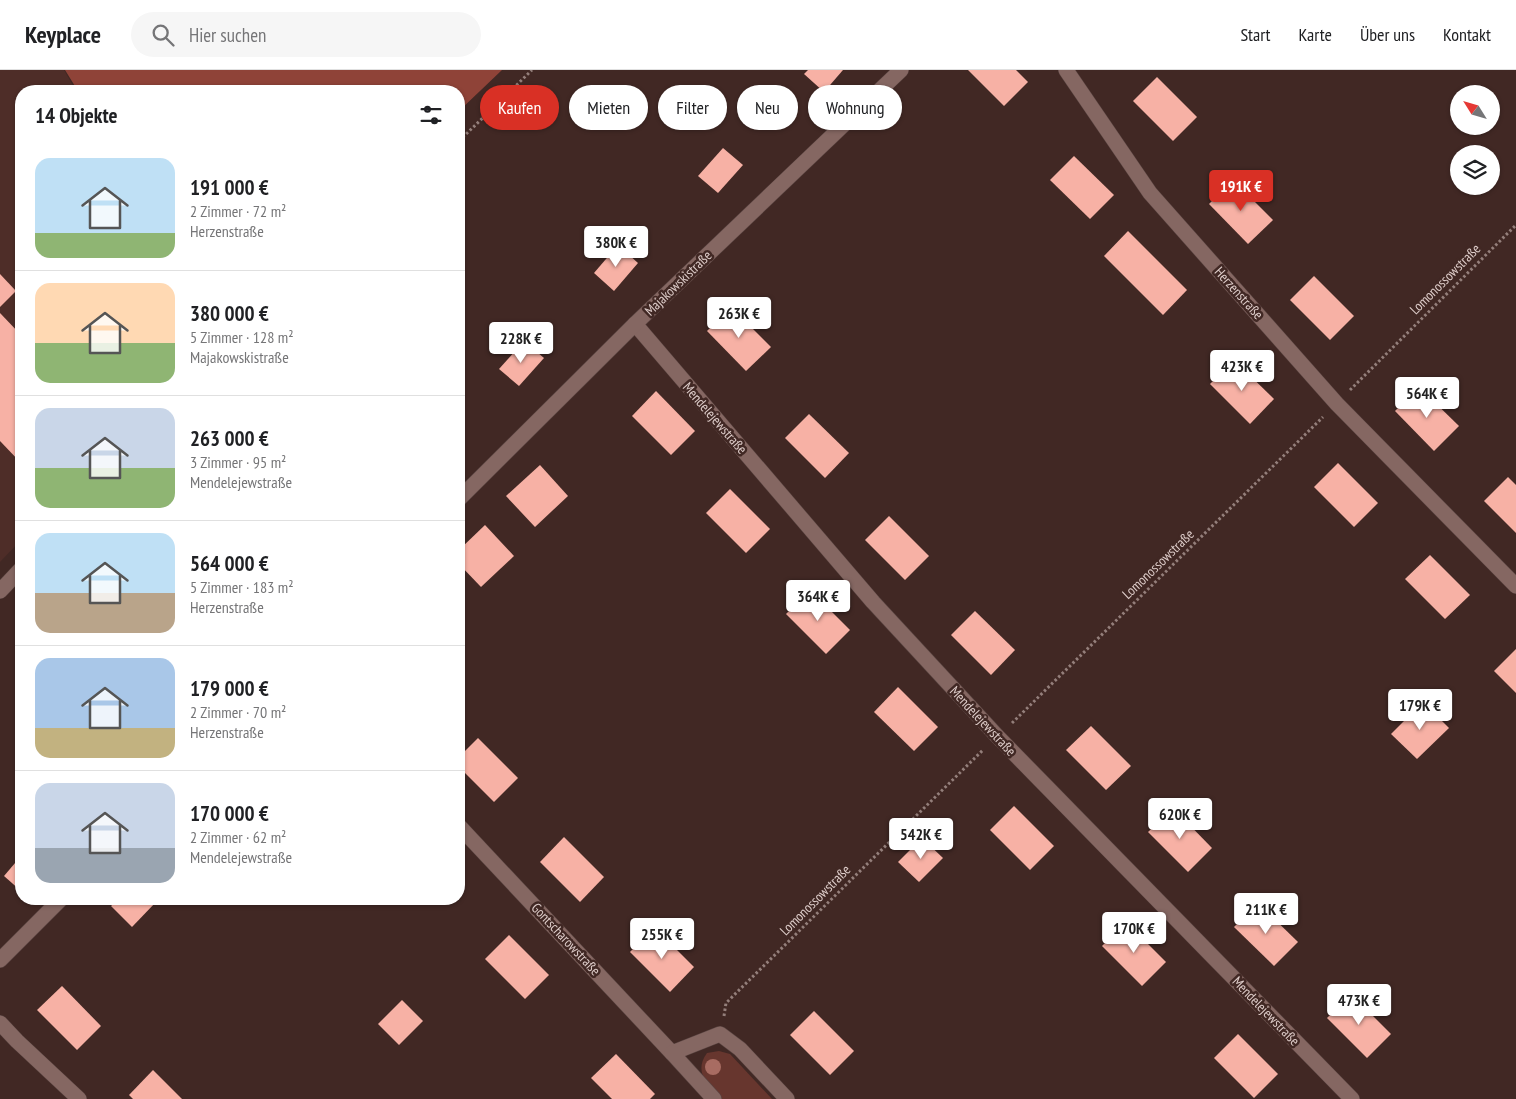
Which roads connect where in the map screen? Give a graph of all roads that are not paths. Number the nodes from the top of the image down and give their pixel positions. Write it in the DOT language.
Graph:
graph roads {
  1 [pos="901,70"];
  2 [pos="1066,70"];
  3 [pos="635,324"];
  4 [pos="465,493"];
  5 [pos="15,575"];
  6 [pos="1516,586"];
  7 [pos="0,591"];
  8 [pos="465,832"];
  9 [pos="55,905"];
  10 [pos="0,960"];
  11 [pos="0,1023"];
  12 [pos="672,1053"];
  13 [pos="79,1099"];
  14 [pos="714,1099"];
  15 [pos="787,1099"];
  16 [pos="1352,1099"];
  1 -- 3 [label="street, Majakowskistraße"];
  2 -- 6 [label="street, Herzenstraße"];
  3 -- 4 [label="street, Majakowskistraße"];
  3 -- 16 [label="street, Mendelejewstraße"];
  5 -- 7 [label="street"];
  8 -- 12 [label="street, Gontscharowstraße"];
  9 -- 10 [label="street"];
  11 -- 13 [label="street"];
  12 -- 14 [label="street, Gontscharowstraße"];
  12 -- 15 [label="street"];
}
